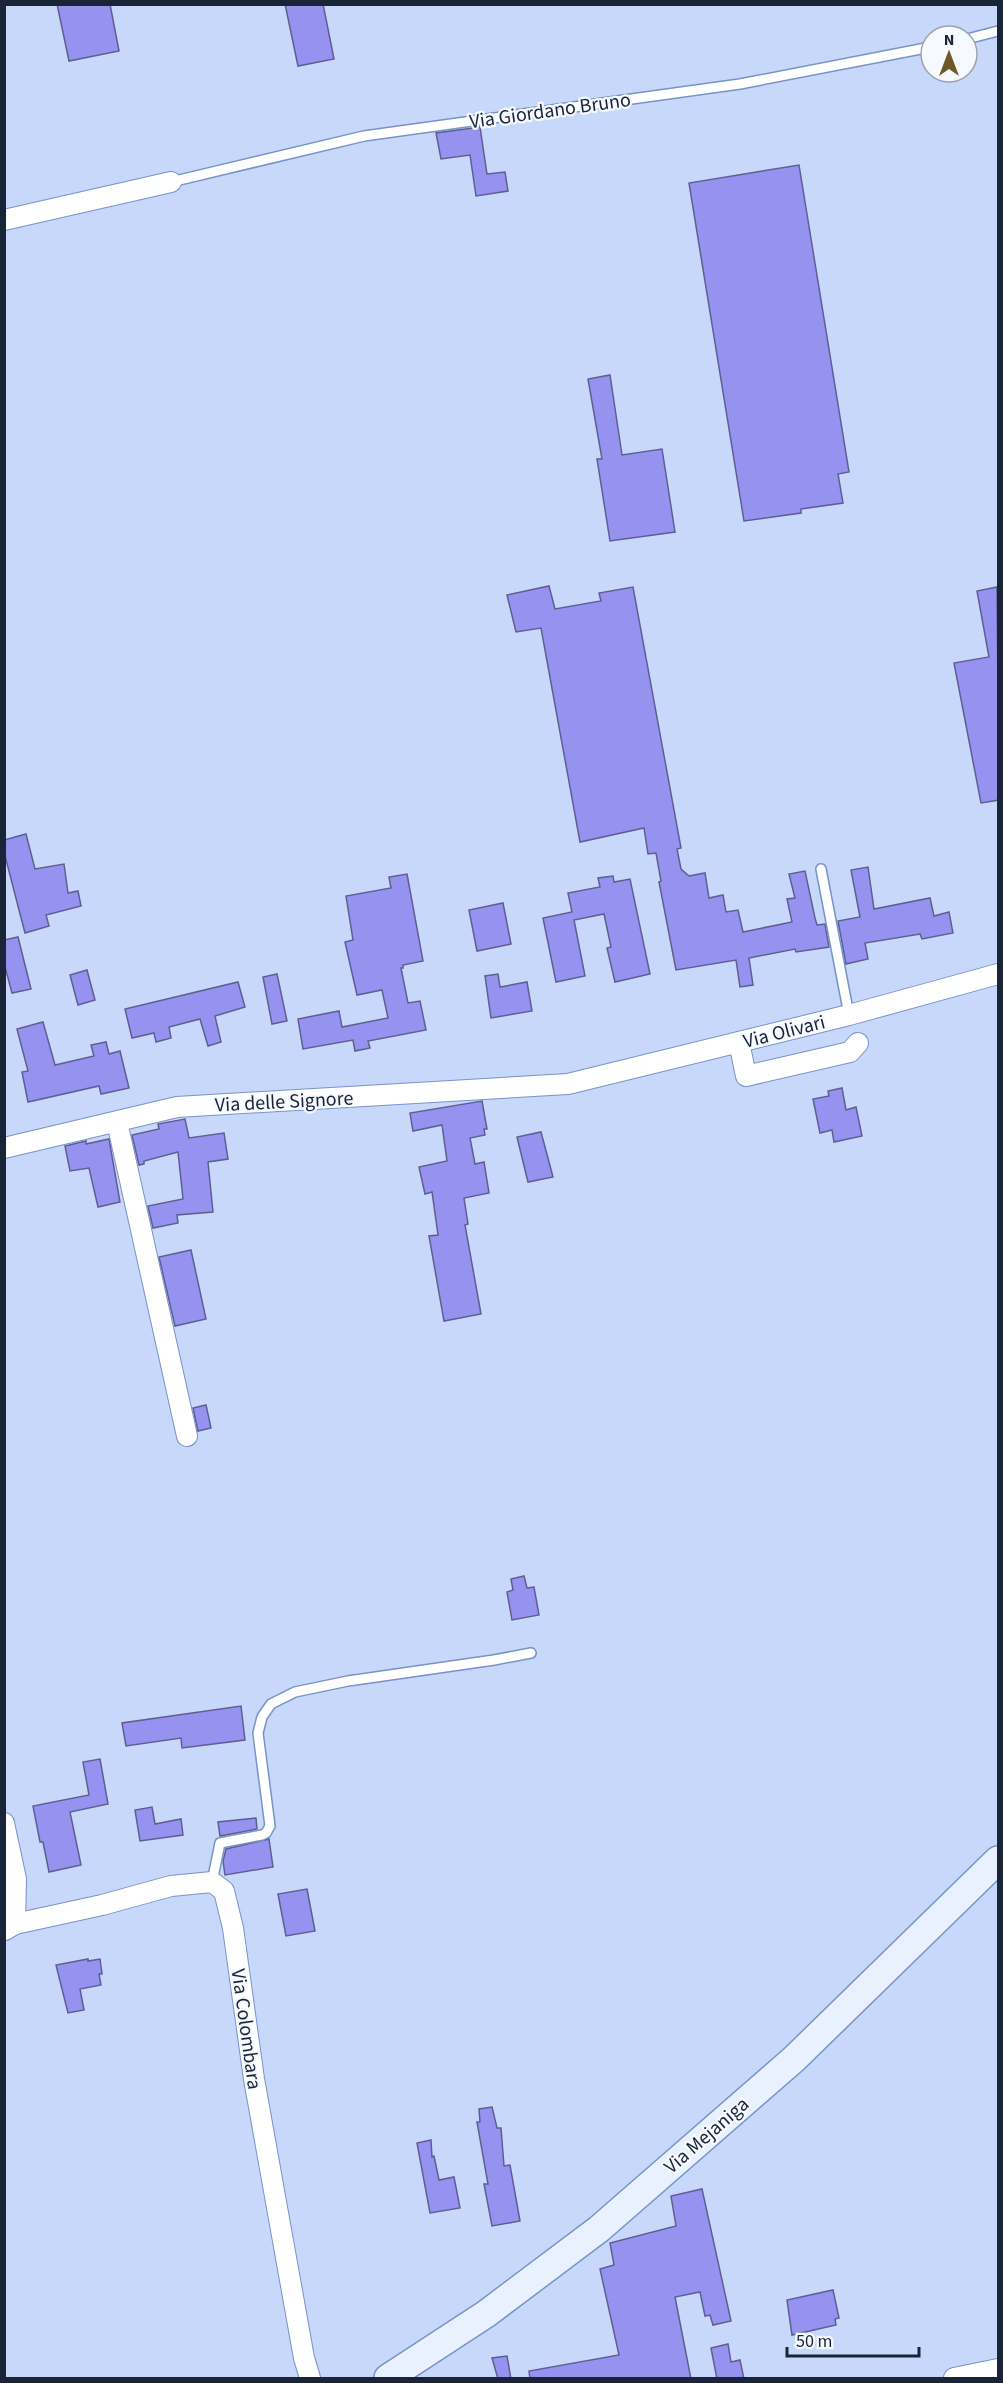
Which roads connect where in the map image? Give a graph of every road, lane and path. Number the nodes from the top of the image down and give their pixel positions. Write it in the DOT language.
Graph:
graph roads {
  1 [pos="999,32"];
  2 [pos="979,36"];
  3 [pos="919,49"];
  4 [pos="171,182"];
  5 [pos="4,220"];
  6 [pos="821,869"];
  7 [pos="999,974"];
  8 [pos="849,1015"];
  9 [pos="739,1042"];
  10 [pos="858,1043"];
  11 [pos="568,1084"];
  12 [pos="117,1122"];
  13 [pos="4,1148"];
  14 [pos="187,1437"];
  15 [pos="531,1653"];
  16 [pos="4,1823"];
  17 [pos="999,1860"];
  18 [pos="212,1882"];
  19 [pos="10,1927"];
  20 [pos="999,2369"];
  21 [pos="310,2379"];
  22 [pos="388,2379"];
  23 [pos="954,2379"];
  1 -- 2 [label="lane"];
  3 -- 4 [label="lane, Via Giordano Bruno"];
  4 -- 5 [label="street"];
  6 -- 8 [label="lane"];
  7 -- 8 [label="street, Via Olivari"];
  8 -- 9 [label="street, Via Olivari"];
  9 -- 10 [label="street"];
  9 -- 11 [label="street, Via Olivari"];
  11 -- 12 [label="street, Via delle Signore"];
  12 -- 13 [label="street, Via delle Signore"];
  12 -- 14 [label="street"];
  15 -- 18 [label="lane"];
  16 -- 19 [label="street"];
  17 -- 22 [label="main road, Via Mejaniga"];
  18 -- 19 [label="street"];
  18 -- 21 [label="street, Via Colombara"];
  20 -- 23 [label="street"];
}
